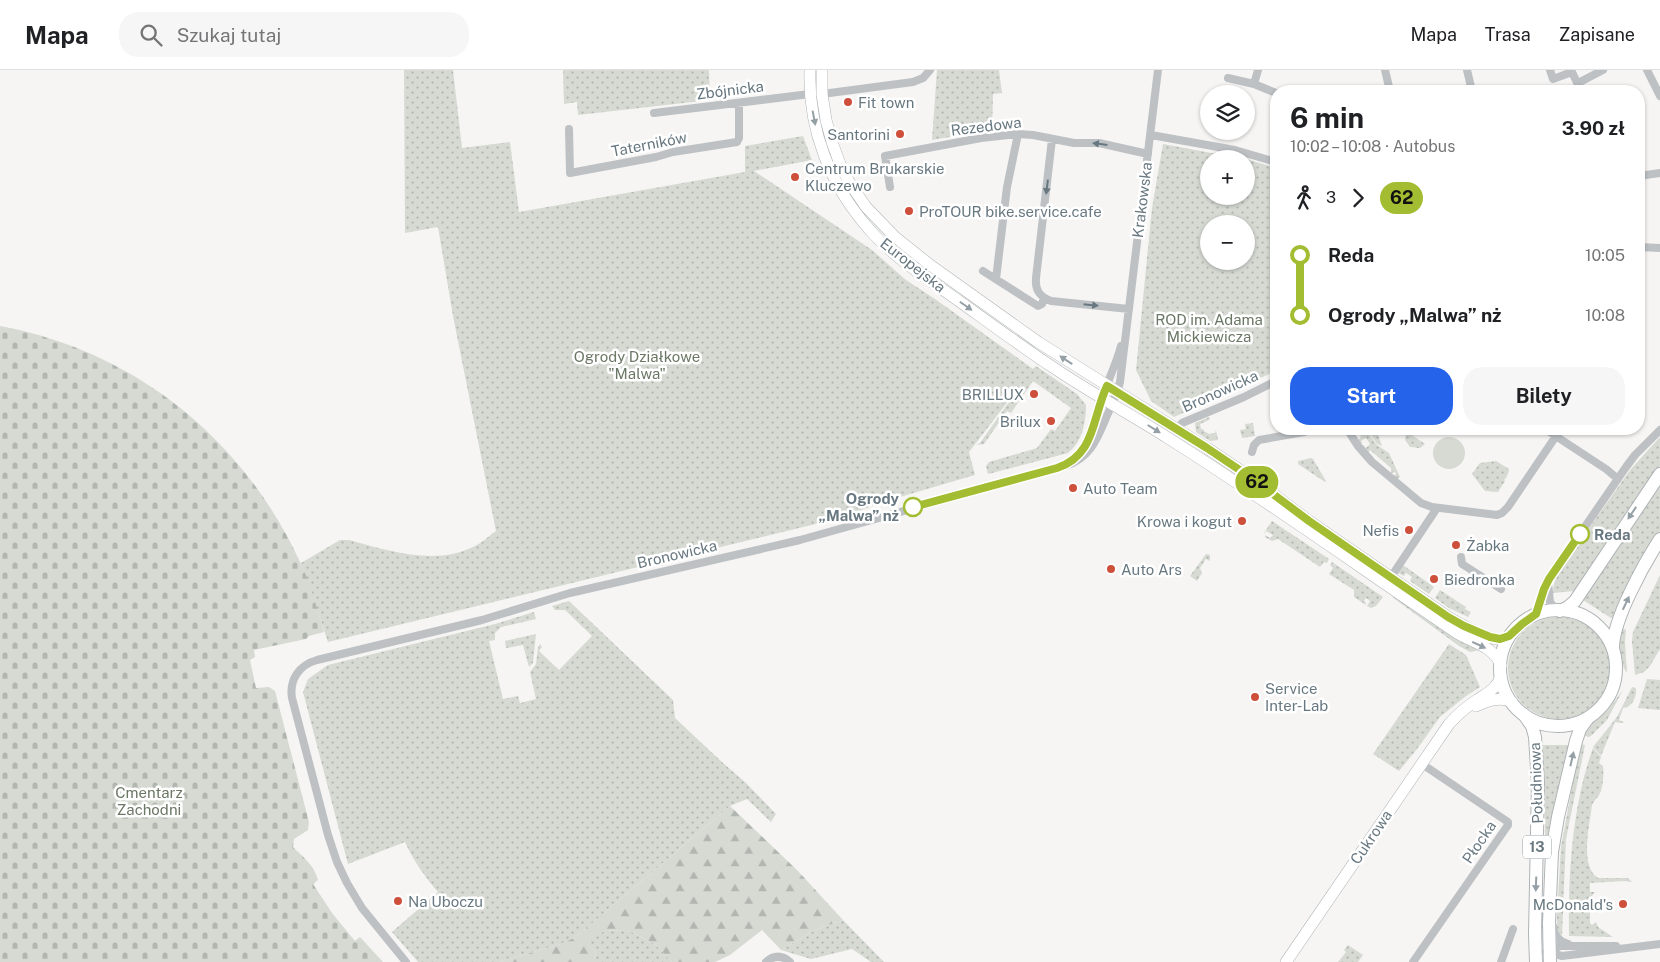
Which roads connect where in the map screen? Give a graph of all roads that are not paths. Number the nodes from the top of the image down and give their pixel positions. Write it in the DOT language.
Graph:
graph roads {
  1 [pos="810,70"];
  2 [pos="822,70"];
  3 [pos="930,70"];
  4 [pos="1158,70"];
  5 [pos="1258,70"];
  6 [pos="1385,70"];
  7 [pos="1466,70"];
  8 [pos="1550,70"];
  9 [pos="1603,70"];
  10 [pos="1647,70"];
  11 [pos="1572,71"];
  12 [pos="1228,78"];
  13 [pos="1578,83"];
  14 [pos="1254,84"];
  15 [pos="1389,85"];
  16 [pos="1470,85"];
  17 [pos="1270,91"];
  18 [pos="810,94"];
  19 [pos="822,94"];
  20 [pos="1660,96"];
  21 [pos="739,102"];
  22 [pos="654,113"];
  23 [pos="569,129"];
  24 [pos="1018,134"];
  25 [pos="1150,135"];
  26 [pos="1052,138"];
  27 [pos="1148,154"];
  28 [pos="1270,160"];
  29 [pos="1660,173"];
  30 [pos="1645,175"];
  31 [pos="890,187"];
  32 [pos="1645,247"];
  33 [pos="1660,248"];
  34 [pos="983,271"];
  35 [pos="996,279"];
  36 [pos="1044,298"];
  37 [pos="1129,309"];
  38 [pos="1126,330"];
  39 [pos="1270,384"];
  40 [pos="1107,386"];
  41 [pos="1118,392"];
  42 [pos="1102,398"];
  43 [pos="1113,404"];
  44 [pos="1177,429"];
  45 [pos="1660,430"];
  46 [pos="1287,435"];
  47 [pos="1351,435"];
  48 [pos="1556,436"];
  49 [pos="1252,452"];
  50 [pos="1057,468"];
  51 [pos="1660,474"];
  52 [pos="1618,479"];
  53 [pos="1437,508"];
  54 [pos="1660,539"];
  55 [pos="1461,557"];
  56 [pos="1391,577"];
  57 [pos="1549,579"];
  58 [pos="1501,589"];
  59 [pos="1559,611"];
  60 [pos="1534,616"];
  61 [pos="1513,633"];
  62 [pos="1613,649"];
  63 [pos="1501,671"];
  64 [pos="1512,702"];
  65 [pos="1459,714"];
  66 [pos="1525,716"];
  67 [pos="1589,717"];
  68 [pos="1422,764"];
  69 [pos="1550,888"];
  70 [pos="1535,912"];
  71 [pos="1513,929"];
  72 [pos="1660,944"];
  73 [pos="1572,945"];
  74 [pos="1638,946"];
  75 [pos="1549,957"];
  76 [pos="1567,957"];
  77 [pos="406,962"];
  78 [pos="766,962"];
  79 [pos="790,962"];
  80 [pos="1286,962"];
  81 [pos="1413,962"];
  82 [pos="1501,962"];
  83 [pos="1536,962"];
  84 [pos="1540,962"];
  85 [pos="1559,962"];
  1 -- 18 [label="main road, Europejska"];
  2 -- 19 [label="main road, Europejska"];
  3 -- 19 [label="street"];
  4 -- 25 [label="street, Krakowska"];
  5 -- 14 [label="street"];
  6 -- 15 [label="street"];
  7 -- 16 [label="street"];
  8 -- 11 [label="street"];
  9 -- 13 [label="street"];
  10 -- 20 [label="street"];
  11 -- 13 [label="street"];
  12 -- 14 [label="street"];
  14 -- 17 [label="street"];
  18 -- 21 [label="street, Zbójnicka"];
  18 -- 42 [label="main road, Europejska, one-way"];
  40 -- 19 [label="main road, Europejska, one-way"];
  21 -- 22 [label="street, Zbójnicka"];
  21 -- 23 [label="street, Taterników"];
  24 -- 26 [label="street, Rezedowa"];
  24 -- 31 [label="street, Rezedowa"];
  24 -- 35 [label="street"];
  25 -- 27 [label="street, Krakowska"];
  25 -- 28 [label="street"];
  27 -- 26 [label="street, Rezedowa, one-way"];
  26 -- 36 [label="street, one-way"];
  27 -- 37 [label="street, Krakowska"];
  29 -- 30 [label="street"];
  32 -- 33 [label="street"];
  34 -- 35 [label="street"];
  35 -- 36 [label="street"];
  36 -- 37 [label="street, one-way"];
  37 -- 38 [label="street, Krakowska"];
  38 -- 40 [label="street, Krakowska"];
  38 -- 41 [label="street, Krakowska"];
  39 -- 44 [label="street, Bronowicka"];
  40 -- 41 [label="main road"];
  40 -- 42 [label="street, Krakowska"];
  41 -- 43 [label="street, Krakowska"];
  41 -- 44 [label="main road"];
  42 -- 43 [label="main road"];
  42 -- 50 [label="street, Bronowicka"];
  43 -- 50 [label="street, Bronowicka"];
  43 -- 63 [label="main road, one-way"];
  44 -- 56 [label="main road"];
  45 -- 52 [label="street"];
  46 -- 49 [label="street"];
  47 -- 53 [label="street"];
  48 -- 52 [label="street"];
  48 -- 53 [label="street"];
  50 -- 77 [label="street, Bronowicka"];
  51 -- 59 [label="main road, one-way"];
  52 -- 57 [label="street"];
  53 -- 56 [label="street"];
  62 -- 54 [label="main road, 13, one-way"];
  55 -- 58 [label="street"];
  56 -- 61 [label="main road"];
  57 -- 59 [label="street"];
  57 -- 60 [label="street"];
  59 -- 60 [label="main road"];
  59 -- 62 [label="main road"];
  60 -- 61 [label="main road"];
  61 -- 63 [label="main road"];
  62 -- 67 [label="main road, 13"];
  63 -- 64 [label="main road, 13"];
  63 -- 65 [label="main road, Cukrowa"];
  64 -- 65 [label="main road, Cukrowa"];
  64 -- 66 [label="main road, 13"];
  65 -- 68 [label="main road, Cukrowa"];
  66 -- 67 [label="main road"];
  66 -- 70 [label="main road, Południowa / 13, one-way"];
  69 -- 67 [label="main road, Południowa / 13, one-way"];
  68 -- 80 [label="main road, Cukrowa"];
  68 -- 81 [label="street, Płocka"];
  69 -- 73 [label="street, Południowa"];
  69 -- 75 [label="main road, Południowa / 13"];
  70 -- 75 [label="street, Południowa"];
  70 -- 83 [label="main road, Południowa / 13"];
  71 -- 82 [label="street"];
  72 -- 74 [label="street"];
  73 -- 74 [label="street"];
  73 -- 75 [label="street"];
  74 -- 76 [label="street"];
  75 -- 76 [label="street"];
  75 -- 84 [label="street"];
  76 -- 85 [label="street"];
  78 -- 79 [label="street"];
}
